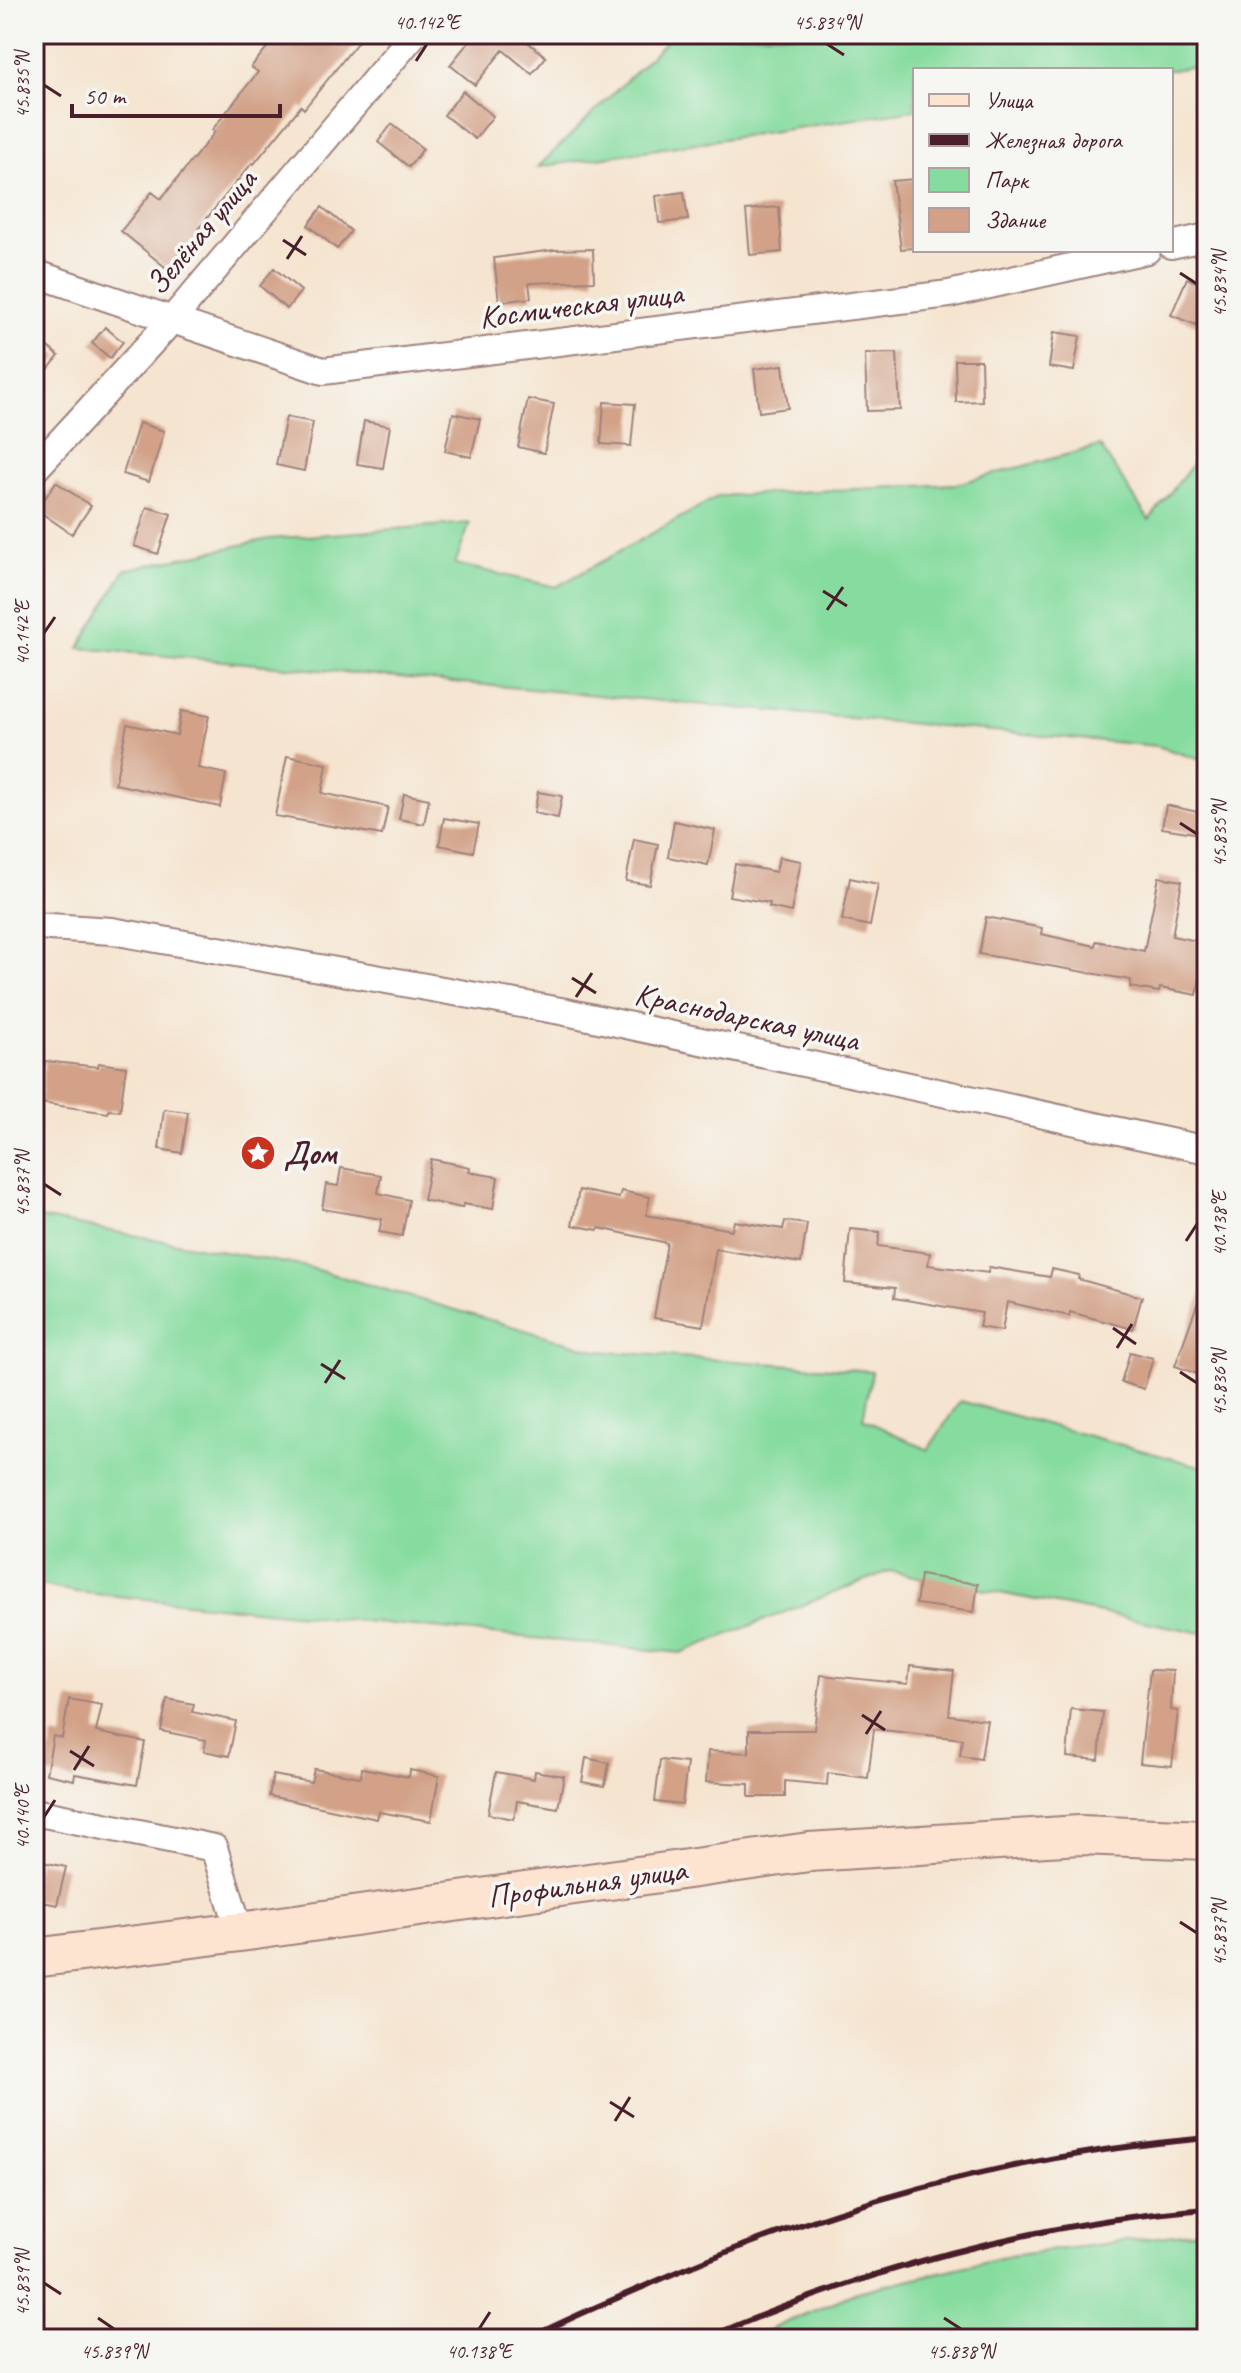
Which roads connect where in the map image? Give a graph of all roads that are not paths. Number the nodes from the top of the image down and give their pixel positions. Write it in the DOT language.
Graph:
graph roads {
  1 [pos="414,34"];
  2 [pos="1207,237"];
  3 [pos="1173,245"];
  4 [pos="1138,252"];
  5 [pos="34,273"];
  6 [pos="171,321"];
  7 [pos="34,470"];
  8 [pos="34,926"];
  9 [pos="1207,1150"];
  10 [pos="34,1812"];
  11 [pos="1207,1840"];
  12 [pos="240,1932"];
  13 [pos="34,1958"];
  1 -- 6 [label="street, Зелёная улица"];
  2 -- 3 [label="street"];
  4 -- 6 [label="street, Космическая улица"];
  5 -- 6 [label="street, Космическая улица"];
  6 -- 7 [label="street, Зелёная улица"];
  8 -- 9 [label="street, Краснодарская улица"];
  10 -- 12 [label="street"];
  11 -- 12 [label="main road, Профильная улица"];
  12 -- 13 [label="main road, Профильная улица"];
}
